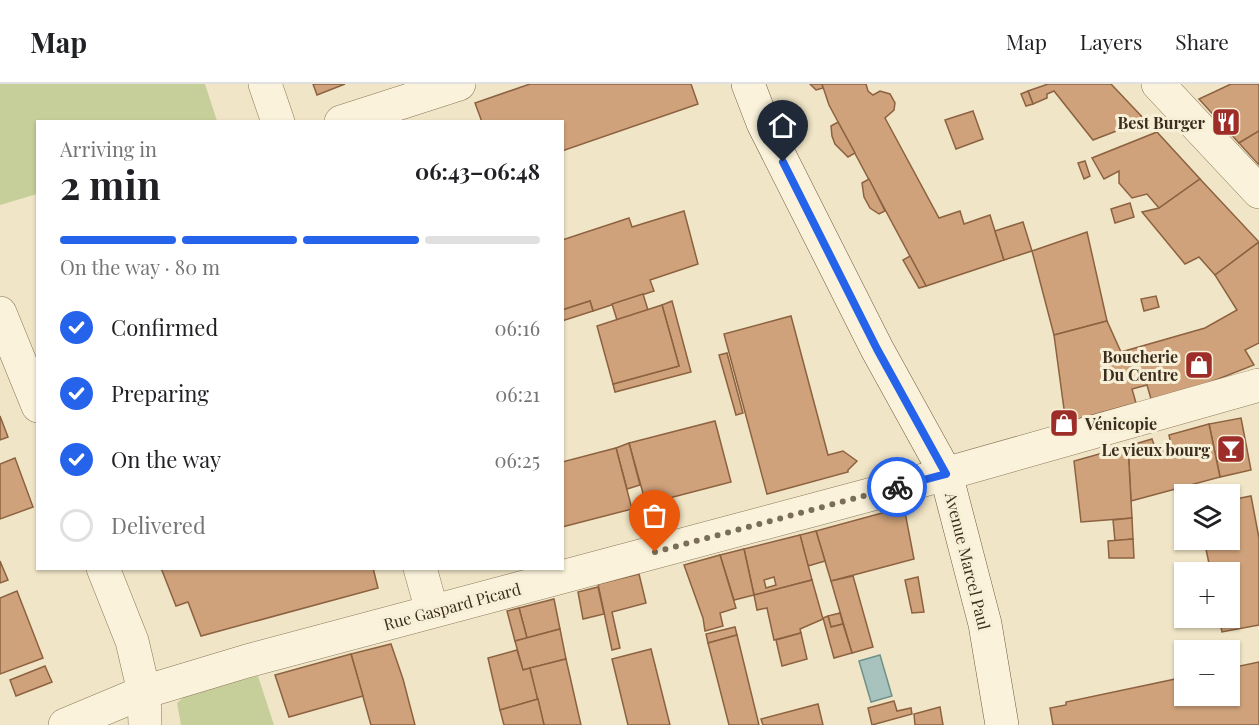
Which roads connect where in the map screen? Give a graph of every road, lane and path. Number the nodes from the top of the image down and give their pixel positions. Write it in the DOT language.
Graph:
graph roads {
  1 [pos="265,84"];
  2 [pos="459,84"];
  3 [pos="748,84"];
  4 [pos="1158,84"];
  5 [pos="277,120"];
  6 [pos="347,120"];
  7 [pos="1259,192"];
  8 [pos="0,313"];
  9 [pos="1259,385"];
  10 [pos="36,401"];
  11 [pos="946,474"];
  12 [pos="104,570"];
  13 [pos="421,570"];
  14 [pos="432,611"];
  15 [pos="144,692"];
  16 [pos="65,725"];
  17 [pos="146,725"];
  18 [pos="1002,725"];
  1 -- 5 [label="street"];
  2 -- 6 [label="street"];
  3 -- 11 [label="street, Avenue Marcel Paul"];
  4 -- 7 [label="street"];
  8 -- 10 [label="street"];
  9 -- 11 [label="street, Rue Gaspard Picard"];
  11 -- 14 [label="street, Rue Gaspard Picard"];
  11 -- 18 [label="street, Avenue Marcel Paul"];
  12 -- 15 [label="street"];
  13 -- 14 [label="street"];
  14 -- 15 [label="street, Rue Gaspard Picard"];
  15 -- 16 [label="street, Rue Gaspard Picard"];
  15 -- 17 [label="street"];
}
